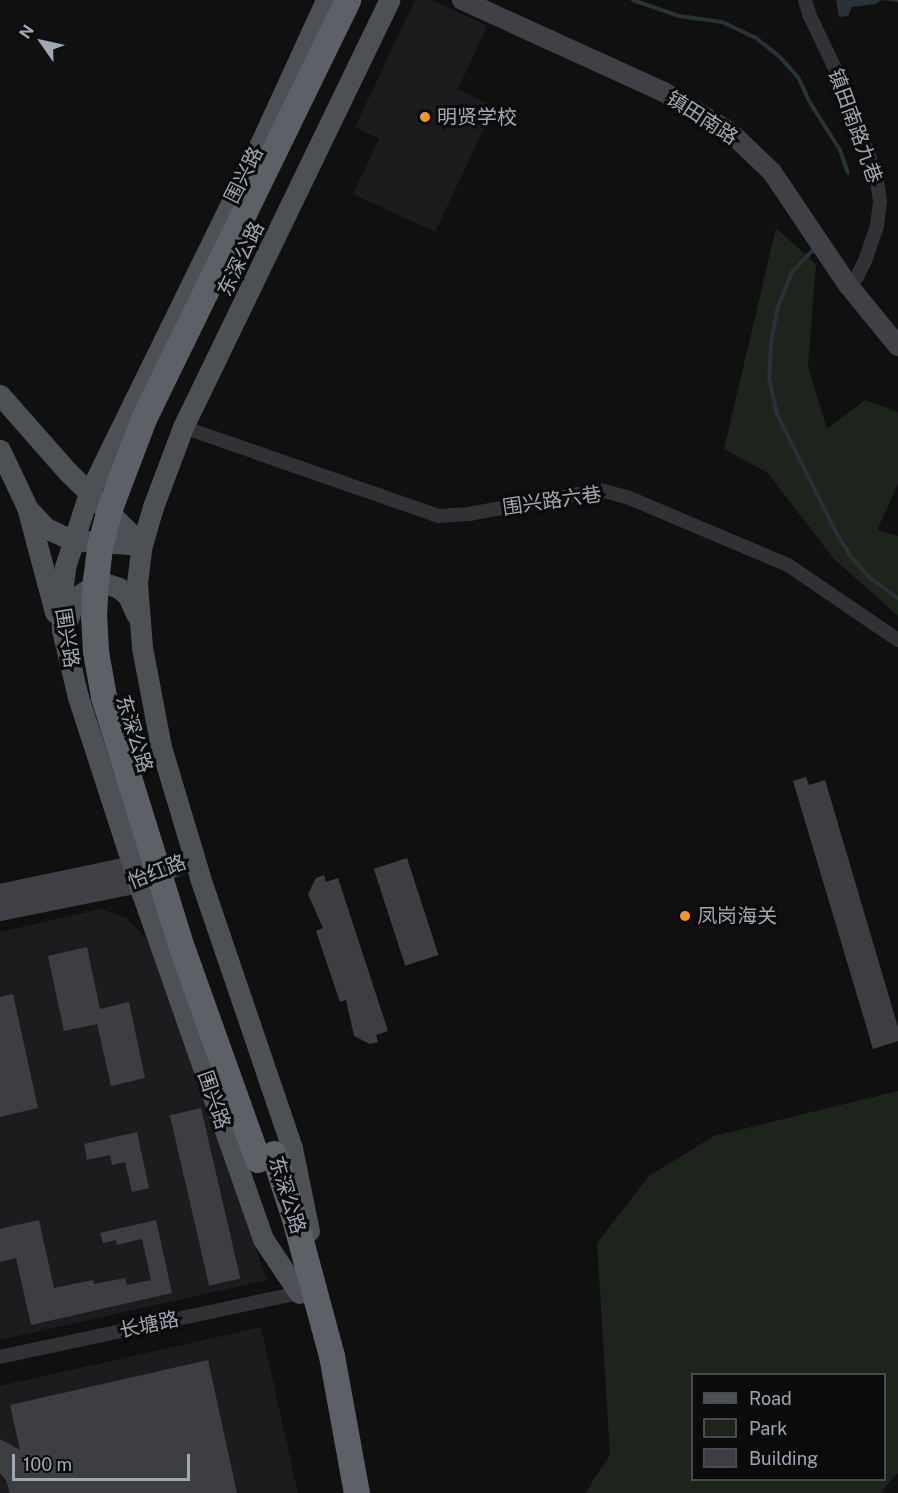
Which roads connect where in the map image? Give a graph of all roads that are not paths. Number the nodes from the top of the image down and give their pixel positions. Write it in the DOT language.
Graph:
graph roads {
  1 [pos="326,0"];
  2 [pos="348,0"];
  3 [pos="366,0"];
  4 [pos="389,0"];
  5 [pos="462,0"];
  6 [pos="491,0"];
  7 [pos="805,0"];
  8 [pos="852,281"];
  9 [pos="898,330"];
  10 [pos="898,346"];
  11 [pos="0,395"];
  12 [pos="183,428"];
  13 [pos="0,451"];
  14 [pos="89,493"];
  15 [pos="27,507"];
  16 [pos="72,540"];
  17 [pos="142,545"];
  18 [pos="138,618"];
  19 [pos="898,640"];
  20 [pos="69,662"];
  21 [pos="195,858"];
  22 [pos="136,874"];
  23 [pos="0,894"];
  24 [pos="0,911"];
  25 [pos="266,1157"];
  26 [pos="306,1289"];
  27 [pos="0,1357"];
  28 [pos="341,1493"];
  29 [pos="357,1493"];
  1 -- 14 [label="main road, 围兴路"];
  2 -- 25 [label="highway, 东深公路, bridge"];
  3 -- 25 [label="highway, 东深公路"];
  4 -- 12 [label="main road"];
  5 -- 8 [label="main road, 镇田南路"];
  6 -- 8 [label="main road, 镇田南路"];
  7 -- 8 [label="street, 镇田南路九巷"];
  8 -- 9 [label="main road, 镇田南路"];
  8 -- 10 [label="main road, 镇田南路"];
  11 -- 14 [label="main road"];
  12 -- 17 [label="main road"];
  12 -- 19 [label="street, 围兴路六巷"];
  13 -- 15 [label="main road"];
  14 -- 16 [label="main road, 围兴路"];
  14 -- 17 [label="main road"];
  15 -- 16 [label="main road"];
  15 -- 20 [label="main road"];
  16 -- 17 [label="main road"];
  16 -- 20 [label="main road, 围兴路"];
  17 -- 18 [label="main road"];
  18 -- 20 [label="main road"];
  18 -- 21 [label="main road"];
  20 -- 22 [label="main road, 围兴路"];
  21 -- 22 [label="main road, 怡红路"];
  21 -- 26 [label="main road"];
  22 -- 23 [label="main road, 怡红路"];
  22 -- 24 [label="main road, 怡红路"];
  22 -- 26 [label="main road, 围兴路"];
  25 -- 26 [label="highway, 东深公路"];
  26 -- 27 [label="street, 长塘路"];
  26 -- 28 [label="highway, 东深公路"];
  26 -- 29 [label="highway, 东深公路"];
}
